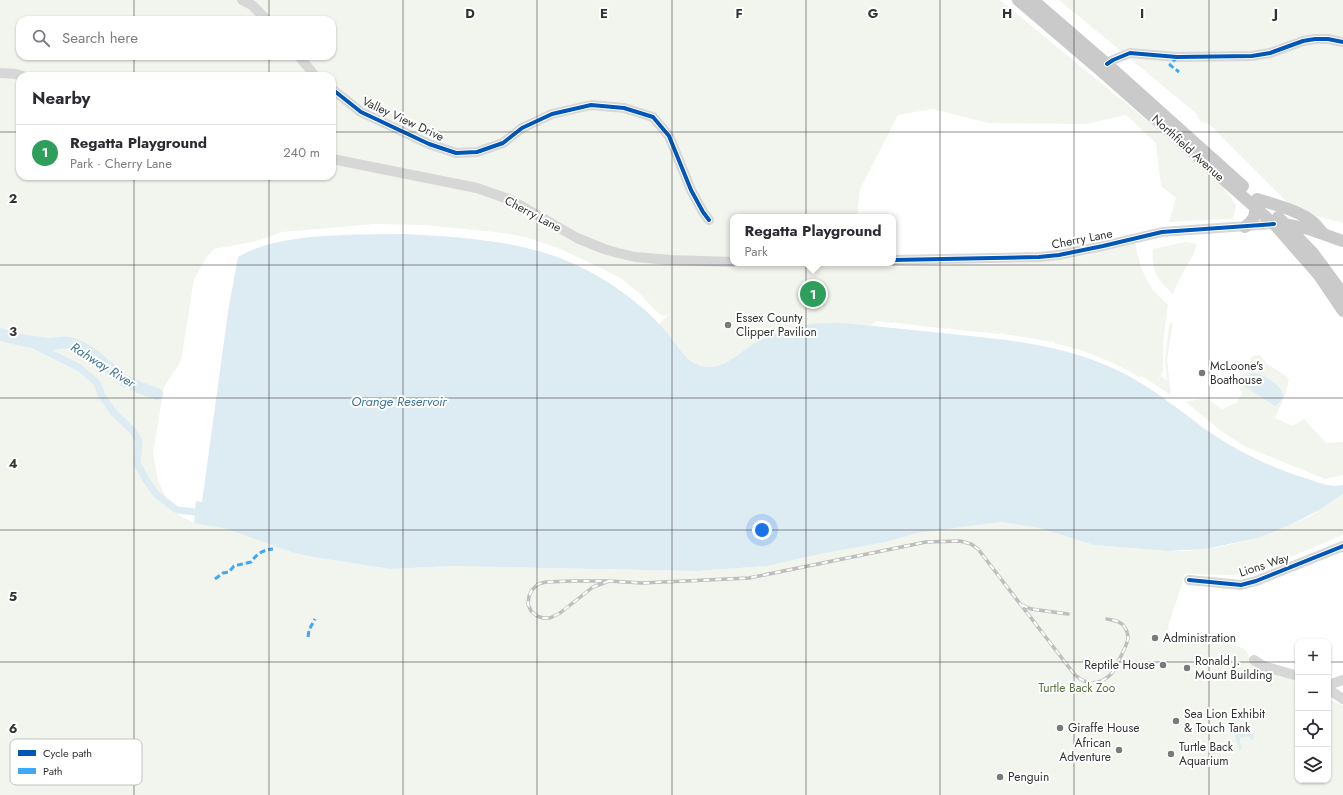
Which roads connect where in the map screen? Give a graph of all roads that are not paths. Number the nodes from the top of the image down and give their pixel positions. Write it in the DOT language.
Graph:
graph roads {
  1 [pos="242,0"];
  2 [pos="1018,0"];
  3 [pos="1033,0"];
  4 [pos="263,16"];
  5 [pos="1343,42"];
  6 [pos="302,60"];
  7 [pos="1107,64"];
  8 [pos="312,72"];
  9 [pos="0,73"];
  10 [pos="16,74"];
  11 [pos="336,92"];
  12 [pos="336,160"];
  13 [pos="1256,203"];
  14 [pos="709,220"];
  15 [pos="1280,224"];
  16 [pos="1245,227"];
  17 [pos="1324,234"];
  18 [pos="1343,241"];
  19 [pos="896,260"];
  20 [pos="730,262"];
  21 [pos="1343,294"];
  22 [pos="1343,311"];
  23 [pos="1343,546"];
  24 [pos="1189,580"];
  25 [pos="1254,660"];
  26 [pos="1295,675"];
  27 [pos="1343,680"];
  28 [pos="1331,684"];
  29 [pos="1331,691"];
  30 [pos="1343,699"];
  1 -- 4 [label="street"];
  2 -- 13 [label="main road, Northfield Avenue"];
  3 -- 7 [label="main road, Northfield Avenue"];
  5 -- 7 [label="street"];
  6 -- 8 [label="street"];
  7 -- 13 [label="main road, Northfield Avenue"];
  9 -- 10 [label="street"];
  11 -- 14 [label="street, Valley View Drive"];
  12 -- 20 [label="street, Cherry Lane"];
  13 -- 15 [label="main road, Northfield Avenue"];
  13 -- 16 [label="main road"];
  13 -- 17 [label="main road"];
  15 -- 16 [label="street, Cherry Lane"];
  15 -- 17 [label="main road"];
  15 -- 21 [label="main road, Northfield Avenue"];
  15 -- 22 [label="main road, Northfield Avenue"];
  16 -- 19 [label="street, Cherry Lane"];
  17 -- 18 [label="main road"];
  23 -- 24 [label="street, Lions Way"];
  25 -- 26 [label="street"];
  27 -- 28 [label="street"];
  29 -- 30 [label="street"];
}
